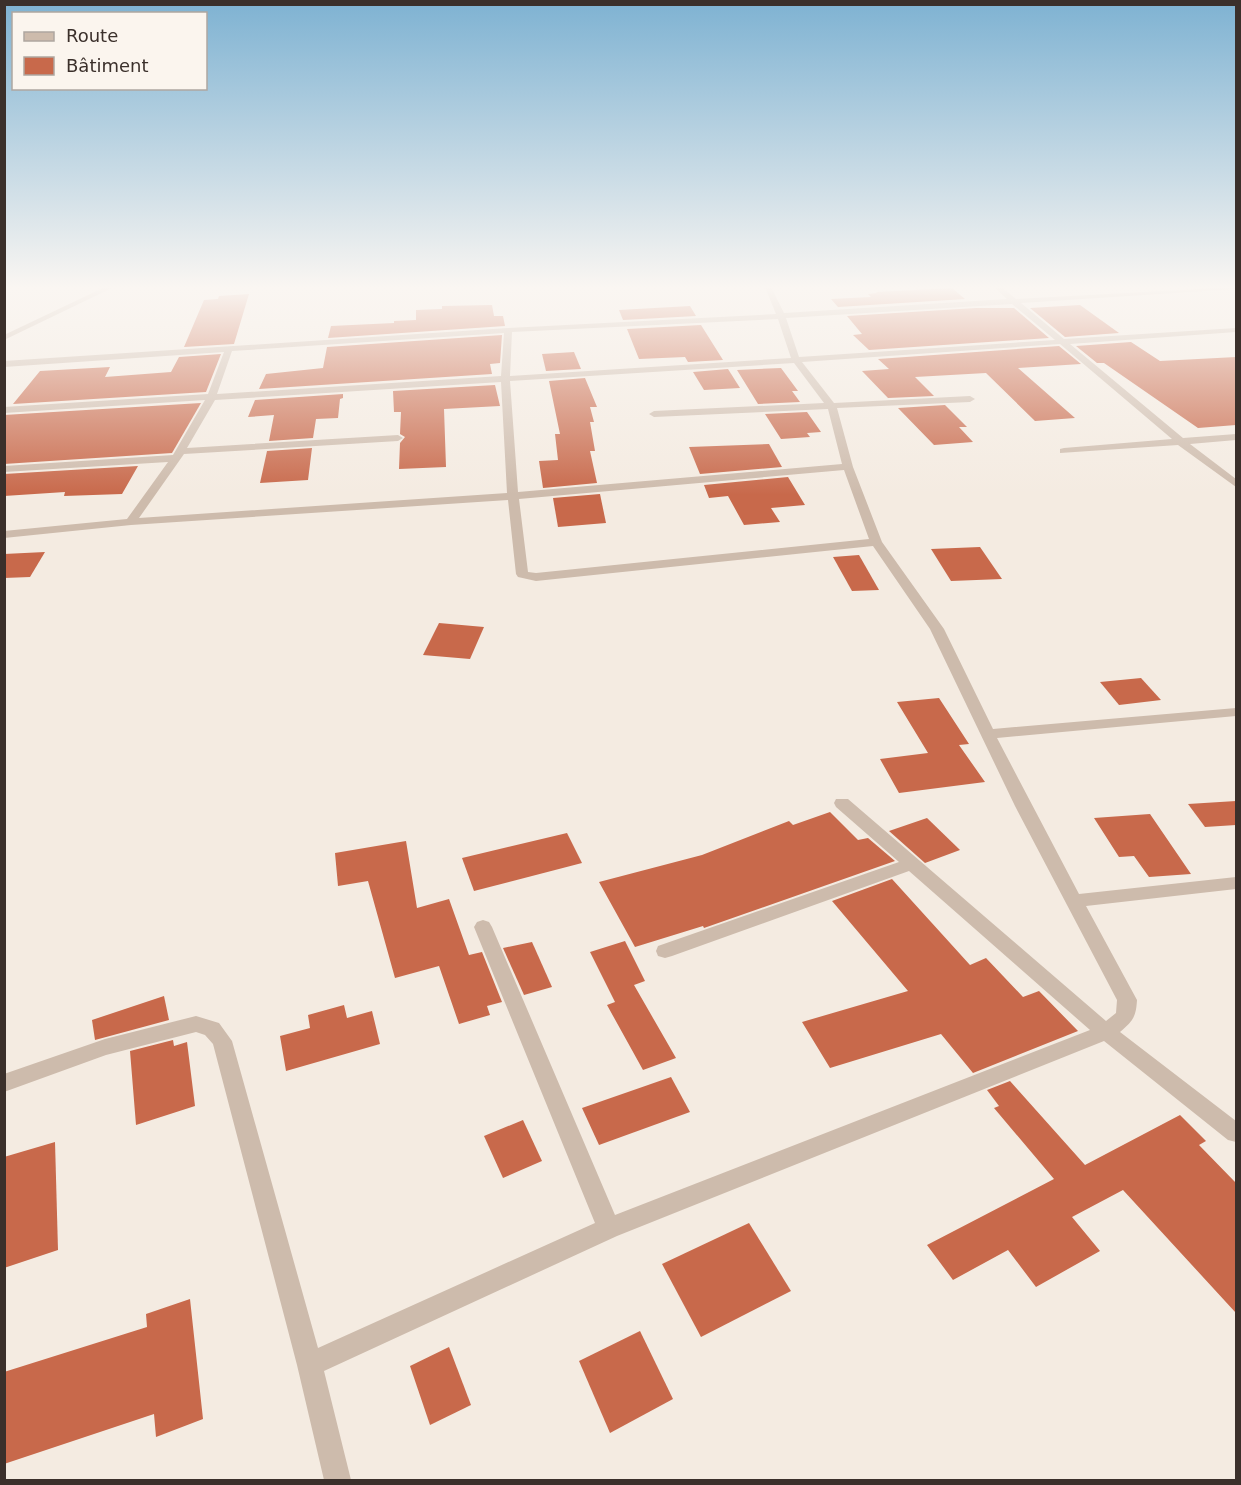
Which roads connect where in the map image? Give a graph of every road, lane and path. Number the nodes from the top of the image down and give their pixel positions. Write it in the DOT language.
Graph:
graph roads {
  1 [pos="119,356"];
  2 [pos="226,356"];
  3 [pos="506,356"];
  4 [pos="822,356"];
  5 [pos="1081,356"];
  6 [pos="795,358"];
  7 [pos="4,364"];
  8 [pos="505,378"];
  9 [pos="211,398"];
  10 [pos="970,399"];
  11 [pos="832,407"];
  12 [pos="4,410"];
  13 [pos="654,414"];
  14 [pos="1236,437"];
  15 [pos="398,438"];
  16 [pos="1180,441"];
  17 [pos="1064,451"];
  18 [pos="178,454"];
  19 [pos="848,467"];
  20 [pos="4,469"];
  21 [pos="1236,484"];
  22 [pos="513,496"];
  23 [pos="131,522"];
  24 [pos="4,536"];
  25 [pos="876,542"];
  26 [pos="1236,712"];
  27 [pos="990,734"];
  28 [pos="842,803"];
  29 [pos="911,864"];
  30 [pos="1236,883"];
  31 [pos="1074,901"];
  32 [pos="483,927"];
  33 [pos="665,951"];
  34 [pos="1106,1032"];
  35 [pos="4,1083"];
  36 [pos="1236,1133"];
  37 [pos="609,1228"];
  38 [pos="310,1365"];
  39 [pos="337,1480"];
  1 -- 7 [label="street"];
  2 -- 9 [label="street"];
  3 -- 8 [label="street"];
  4 -- 6 [label="street"];
  5 -- 16 [label="street"];
  6 -- 8 [label="street"];
  6 -- 11 [label="street"];
  8 -- 9 [label="street"];
  8 -- 22 [label="street"];
  9 -- 12 [label="street"];
  9 -- 18 [label="street"];
  10 -- 11 [label="street"];
  11 -- 13 [label="street"];
  11 -- 19 [label="street"];
  14 -- 16 [label="street"];
  15 -- 18 [label="street"];
  16 -- 17 [label="street"];
  16 -- 21 [label="street"];
  18 -- 20 [label="street"];
  18 -- 23 [label="street"];
  19 -- 22 [label="street"];
  19 -- 25 [label="street"];
  22 -- 23 [label="street"];
  22 -- 25 [label="street"];
  23 -- 24 [label="street"];
  25 -- 27 [label="street"];
  26 -- 27 [label="street"];
  27 -- 31 [label="street"];
  28 -- 29 [label="street"];
  29 -- 33 [label="street"];
  29 -- 34 [label="street"];
  30 -- 31 [label="street"];
  31 -- 34 [label="street"];
  32 -- 37 [label="street"];
  34 -- 36 [label="street"];
  34 -- 37 [label="street"];
  35 -- 38 [label="street"];
  37 -- 38 [label="street"];
  38 -- 39 [label="street"];
}
